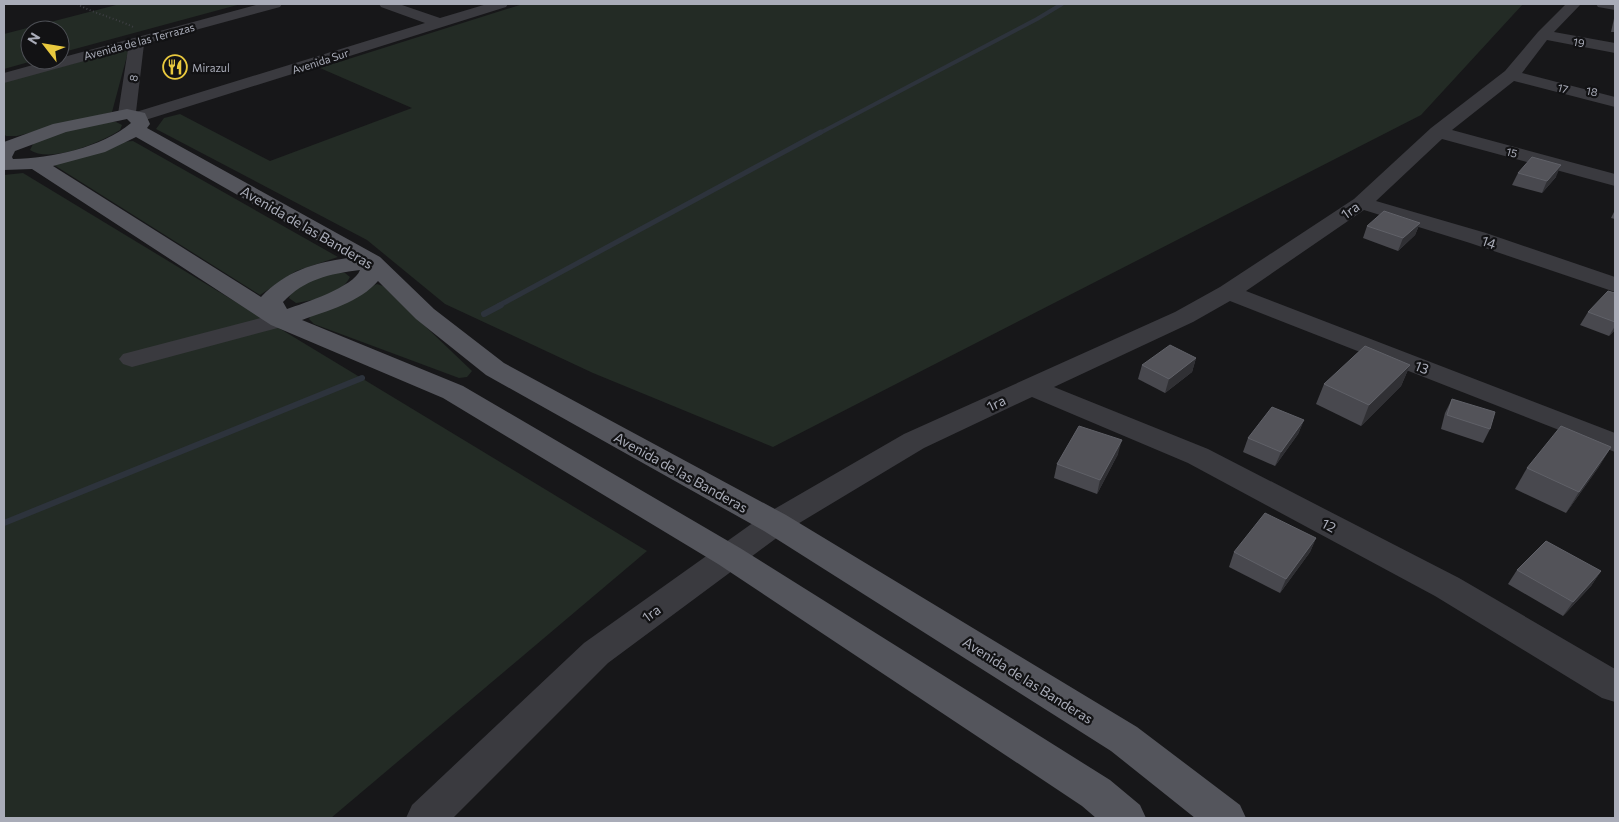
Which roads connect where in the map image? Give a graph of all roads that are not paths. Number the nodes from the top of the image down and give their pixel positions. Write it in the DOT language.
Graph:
graph roads {
  1 [pos="275,4"];
  2 [pos="386,4"];
  3 [pos="501,4"];
  4 [pos="1574,4"];
  5 [pos="1603,4"];
  6 [pos="1615,6"];
  7 [pos="440,23"];
  8 [pos="1543,35"];
  9 [pos="137,41"];
  10 [pos="1615,48"];
  11 [pos="1511,74"];
  12 [pos="4,78"];
  13 [pos="1615,96"];
  14 [pos="1615,102"];
  15 [pos="134,121"];
  16 [pos="1438,132"];
  17 [pos="5,156"];
  18 [pos="37,164"];
  19 [pos="1615,180"];
  20 [pos="1361,203"];
  21 [pos="372,262"];
  22 [pos="1615,285"];
  23 [pos="1228,292"];
  24 [pos="280,320"];
  25 [pos="132,358"];
  26 [pos="1031,387"];
  27 [pos="1615,443"];
  28 [pos="775,523"];
  29 [pos="729,556"];
  30 [pos="1615,686"];
  31 [pos="426,818"];
  32 [pos="1126,818"];
  33 [pos="1226,818"];
  1 -- 9 [label="street, Avenida de las Terrazas"];
  2 -- 7 [label="street"];
  3 -- 7 [label="street, Avenida Sur"];
  4 -- 8 [label="street, 1ra"];
  5 -- 6 [label="street"];
  7 -- 15 [label="street, Avenida Sur"];
  8 -- 10 [label="street, 19"];
  8 -- 11 [label="street, 1ra"];
  9 -- 12 [label="street, Avenida de las Terrazas"];
  9 -- 15 [label="street, 8"];
  11 -- 13 [label="street, 18"];
  11 -- 14 [label="street, 17"];
  11 -- 16 [label="street, 1ra"];
  15 -- 17 [label="main road, Avenida Sur"];
  15 -- 18 [label="main road, Avenida Sur"];
  15 -- 21 [label="main road, Avenida de las Banderas"];
  16 -- 19 [label="street, 15"];
  16 -- 20 [label="street, 1ra"];
  17 -- 18 [label="main road, Avenida Sur"];
  18 -- 24 [label="main road"];
  20 -- 22 [label="street, 14"];
  20 -- 23 [label="street, 1ra"];
  21 -- 24 [label="main road"];
  21 -- 24 [label="main road"];
  21 -- 28 [label="main road, Avenida de las Banderas"];
  23 -- 26 [label="street, 1ra"];
  23 -- 27 [label="street, 13"];
  24 -- 25 [label="street"];
  24 -- 29 [label="main road"];
  26 -- 28 [label="street, 1ra"];
  26 -- 30 [label="street, 12"];
  28 -- 29 [label="street, 1ra"];
  28 -- 33 [label="main road, Avenida de las Banderas"];
  29 -- 31 [label="street, 1ra"];
  29 -- 32 [label="main road"];
}
